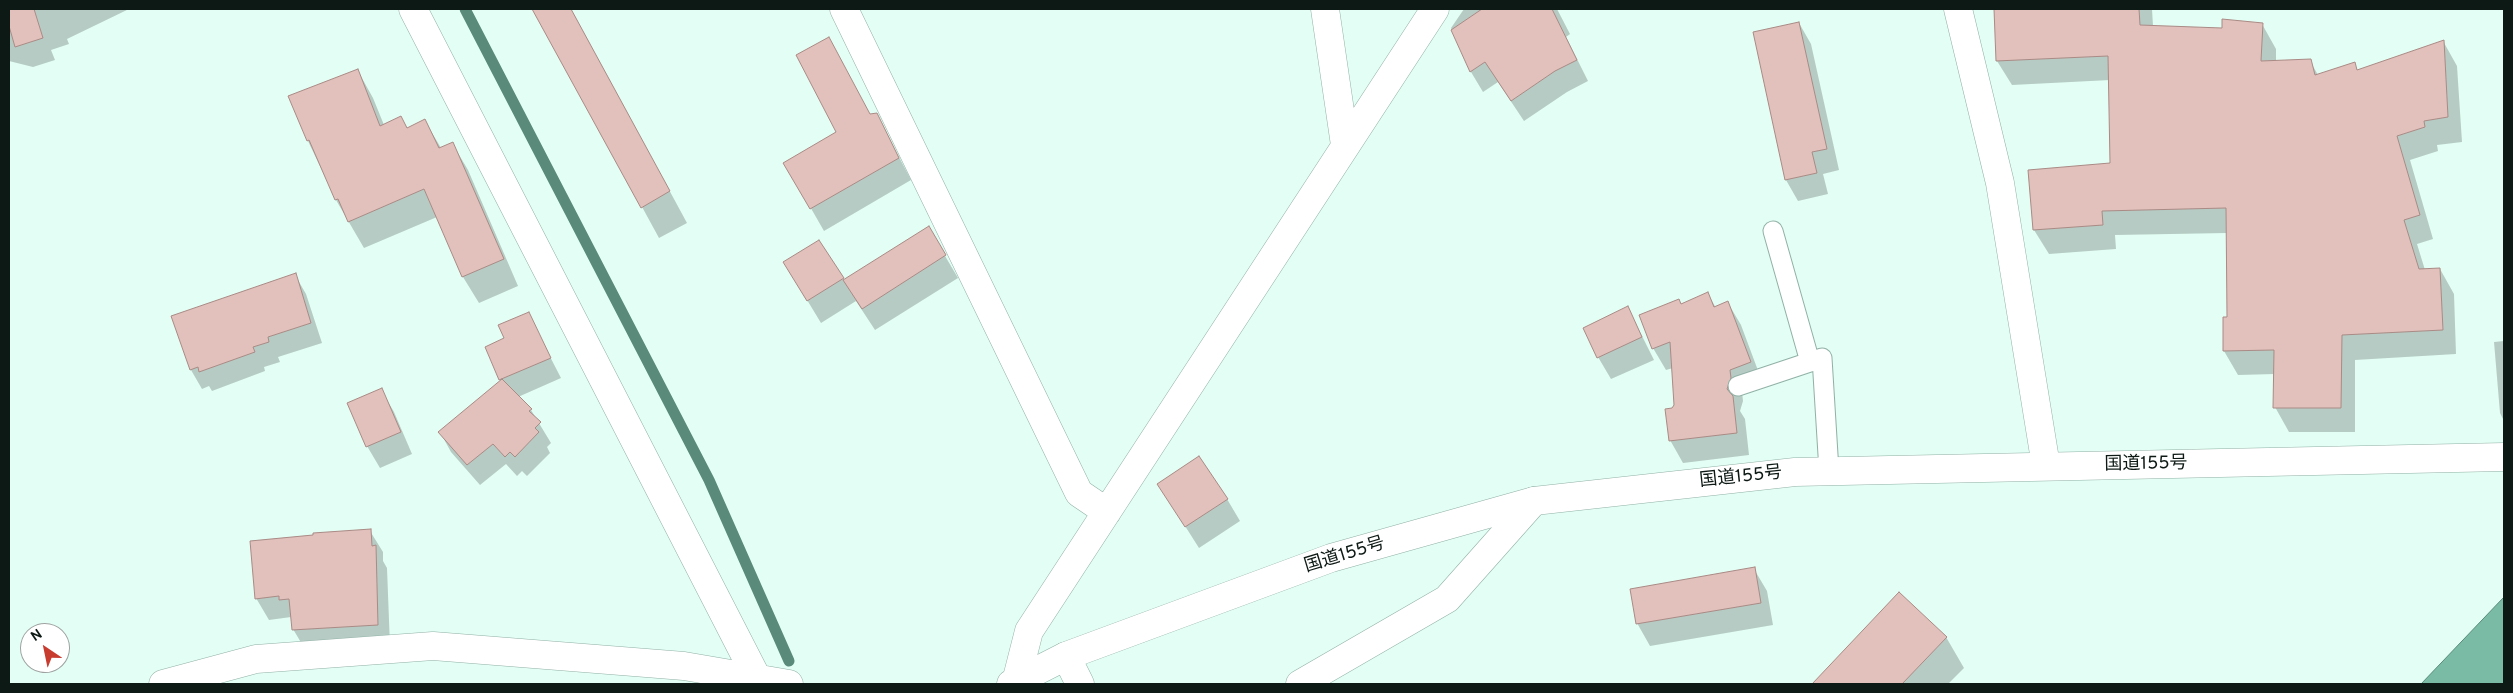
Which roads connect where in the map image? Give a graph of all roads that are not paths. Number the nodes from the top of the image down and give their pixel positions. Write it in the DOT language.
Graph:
graph roads {
  1 [pos="413,9"];
  2 [pos="844,9"];
  3 [pos="1324,9"];
  4 [pos="1436,9"];
  5 [pos="1958,9"];
  6 [pos="1346,146"];
  7 [pos="1774,231"];
  8 [pos="1810,362"];
  9 [pos="1738,386"];
  10 [pos="2504,458"];
  11 [pos="2046,466"];
  12 [pos="1829,471"];
  13 [pos="1534,501"];
  14 [pos="1107,512"];
  15 [pos="1066,656"];
  16 [pos="758,682"];
  17 [pos="1013,683"];
  18 [pos="163,684"];
  19 [pos="789,684"];
  20 [pos="1080,684"];
  21 [pos="1300,684"];
  1 -- 16 [label="main road"];
  2 -- 14 [label="main road"];
  3 -- 6 [label="main road"];
  4 -- 6 [label="main road"];
  5 -- 11 [label="main road"];
  6 -- 14 [label="main road"];
  7 -- 8 [label="lane"];
  8 -- 9 [label="lane"];
  8 -- 12 [label="lane"];
  10 -- 11 [label="main road, 国道155号"];
  11 -- 12 [label="main road, 国道155号"];
  12 -- 13 [label="main road, 国道155号"];
  13 -- 15 [label="main road, 国道155号"];
  13 -- 21 [label="main road"];
  14 -- 17 [label="main road"];
  15 -- 17 [label="main road, 国道155号"];
  15 -- 20 [label="main road"];
  16 -- 18 [label="main road"];
  16 -- 19 [label="main road"];
}
